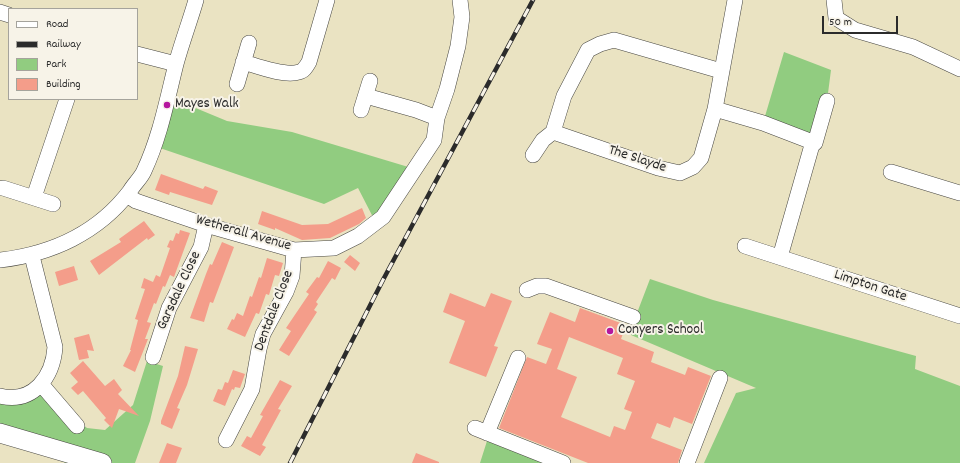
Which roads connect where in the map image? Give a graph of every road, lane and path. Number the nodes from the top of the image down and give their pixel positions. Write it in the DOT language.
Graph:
graph roads {
  1 [pos="196,0"];
  2 [pos="326,0"];
  3 [pos="460,0"];
  4 [pos="734,0"];
  5 [pos="834,0"];
  6 [pos="249,43"];
  7 [pos="138,54"];
  8 [pos="244,62"];
  9 [pos="176,64"];
  10 [pos="960,69"];
  11 [pos="721,71"];
  12 [pos="370,81"];
  13 [pos="237,84"];
  14 [pos="366,96"];
  15 [pos="67,100"];
  16 [pos="828,101"];
  17 [pos="715,109"];
  18 [pos="361,110"];
  19 [pos="437,118"];
  20 [pos="552,132"];
  21 [pos="815,143"];
  22 [pos="534,155"];
  23 [pos="891,172"];
  24 [pos="3,188"];
  25 [pos="960,193"];
  26 [pos="127,195"];
  27 [pos="34,198"];
  28 [pos="53,204"];
  29 [pos="206,225"];
  30 [pos="745,246"];
  31 [pos="294,250"];
  32 [pos="32,256"];
  33 [pos="780,257"];
  34 [pos="0,260"];
  35 [pos="527,290"];
  36 [pos="960,316"];
  37 [pos="633,318"];
  38 [pos="153,357"];
  39 [pos="518,358"];
  40 [pos="720,378"];
  41 [pos="41,384"];
  42 [pos="0,396"];
  43 [pos="76,426"];
  44 [pos="1,436"];
  45 [pos="226,440"];
  46 [pos="102,463"];
  47 [pos="563,463"];
  48 [pos="687,463"];
  1 -- 9 [label="street"];
  2 -- 8 [label="street"];
  3 -- 19 [label="street, Wetherall Avenue"];
  4 -- 11 [label="street, The Slayde"];
  5 -- 10 [label="street"];
  6 -- 8 [label="street"];
  7 -- 9 [label="street"];
  8 -- 13 [label="street"];
  9 -- 26 [label="street"];
  11 -- 17 [label="street, The Slayde"];
  11 -- 20 [label="street"];
  12 -- 14 [label="street"];
  14 -- 18 [label="street"];
  14 -- 19 [label="street"];
  15 -- 27 [label="street"];
  16 -- 21 [label="street"];
  17 -- 20 [label="street, The Slayde"];
  17 -- 21 [label="street"];
  19 -- 31 [label="street, Wetherall Avenue"];
  20 -- 22 [label="street"];
  21 -- 33 [label="street"];
  23 -- 25 [label="street"];
  24 -- 27 [label="street"];
  26 -- 29 [label="street, Wetherall Avenue"];
  26 -- 32 [label="street"];
  27 -- 28 [label="street"];
  29 -- 31 [label="street, Wetherall Avenue"];
  29 -- 38 [label="street, Garsdale Close"];
  30 -- 33 [label="street, Limpton Gate"];
  31 -- 45 [label="street, Dentdale Close"];
  32 -- 34 [label="street"];
  32 -- 41 [label="street"];
  33 -- 36 [label="street, Limpton Gate"];
  35 -- 37 [label="street"];
  39 -- 47 [label="street"];
  40 -- 48 [label="street"];
  41 -- 42 [label="street"];
  41 -- 43 [label="street"];
  44 -- 46 [label="main road"];
}
